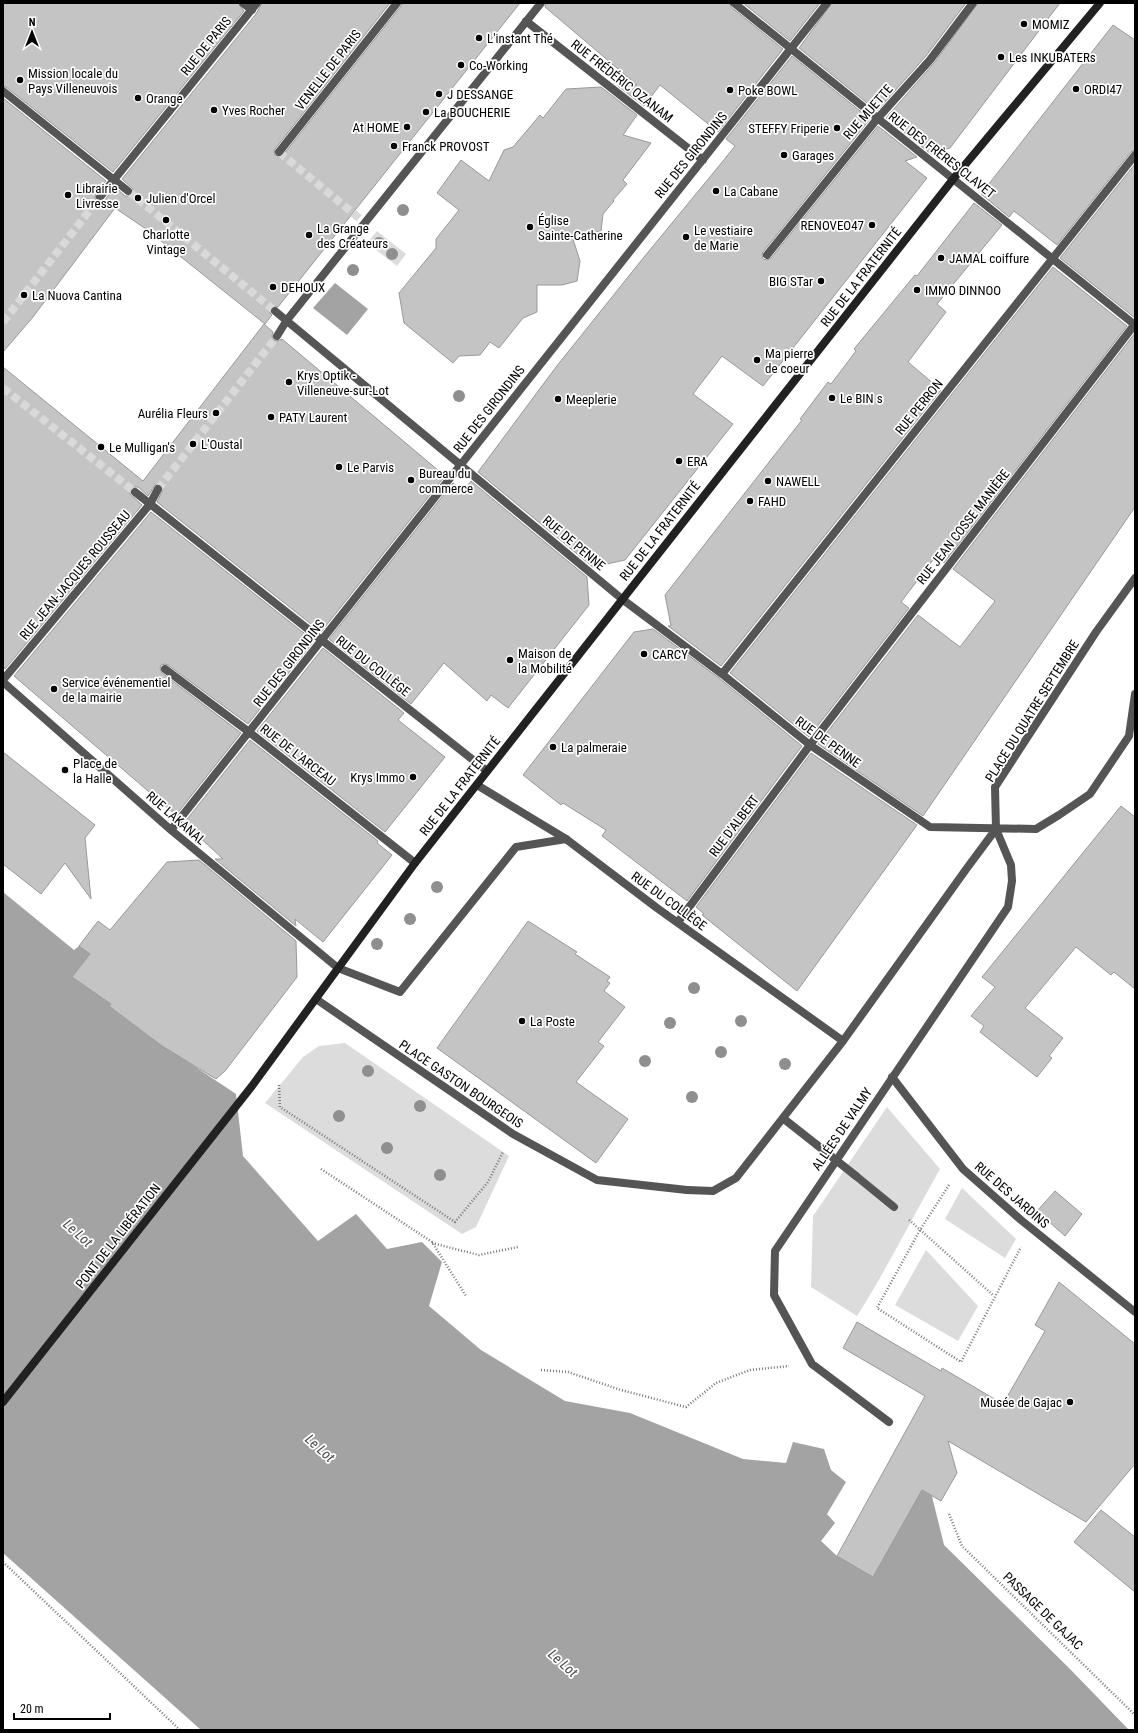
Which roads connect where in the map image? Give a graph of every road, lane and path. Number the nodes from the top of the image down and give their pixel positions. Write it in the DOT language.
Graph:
graph roads {
  1 [pos="244,3"];
  2 [pos="397,3"];
  3 [pos="541,3"];
  4 [pos="734,3"];
  5 [pos="827,3"];
  6 [pos="973,3"];
  7 [pos="1100,3"];
  8 [pos="254,6"];
  9 [pos="526,21"];
  10 [pos="791,48"];
  11 [pos="3,91"];
  12 [pos="876,119"];
  13 [pos="279,152"];
  14 [pos="1135,155"];
  15 [pos="703,160"];
  16 [pos="954,178"];
  17 [pos="114,179"];
  18 [pos="128,191"];
  19 [pos="100,197"];
  20 [pos="767,255"];
  21 [pos="1052,259"];
  22 [pos="275,311"];
  23 [pos="287,320"];
  24 [pos="1135,324"];
  25 [pos="277,336"];
  26 [pos="461,464"];
  27 [pos="158,489"];
  28 [pos="135,492"];
  29 [pos="150,504"];
  30 [pos="1135,578"];
  31 [pos="622,599"];
  32 [pos="321,641"];
  33 [pos="165,669"];
  34 [pos="722,674"];
  35 [pos="3,681"];
  36 [pos="1135,694"];
  37 [pos="249,732"];
  38 [pos="1132,736"];
  39 [pos="810,745"];
  40 [pos="487,771"];
  41 [pos="477,784"];
  42 [pos="996,829"];
  43 [pos="171,830"];
  44 [pos="566,839"];
  45 [pos="415,863"];
  46 [pos="678,922"];
  47 [pos="338,968"];
  48 [pos="316,999"];
  49 [pos="843,1041"];
  50 [pos="270,1062"];
  51 [pos="892,1077"];
  52 [pos="252,1086"];
  53 [pos="784,1118"];
  54 [pos="513,1134"];
  55 [pos="321,1168"];
  56 [pos="952,1180"];
  57 [pos="894,1207"];
  58 [pos="920,1230"];
  59 [pos="1024,1241"];
  60 [pos="432,1242"];
  61 [pos="518,1247"];
  62 [pos="466,1296"];
  63 [pos="994,1296"];
  64 [pos="1135,1312"];
  65 [pos="812,1364"];
  66 [pos="541,1370"];
  67 [pos="3,1402"];
  68 [pos="889,1422"];
  69 [pos="949,1514"];
  70 [pos="3,1562"];
  71 [pos="1135,1715"];
  72 [pos="180,1730"];
  1 -- 8 [label="street"];
  2 -- 13 [label="street, VENELLE DE PARIS"];
  3 -- 9 [label="street"];
  4 -- 10 [label="street, RUE DES FRÈRES CLAVET"];
  5 -- 10 [label="street, RUE DES GIRONDINS"];
  6 -- 12 [label="street, RUE MUETTE"];
  7 -- 16 [label="main road, RUE DE LA FRATERNITÉ"];
  8 -- 17 [label="street, RUE DE PARIS"];
  9 -- 15 [label="street, RUE FRÉDÉRIC OZANAM"];
  9 -- 23 [label="street"];
  10 -- 12 [label="street, RUE DES FRÈRES CLAVET"];
  10 -- 15 [label="street, RUE DES GIRONDINS"];
  11 -- 17 [label="street"];
  12 -- 16 [label="street, RUE DES FRÈRES CLAVET"];
  12 -- 20 [label="street, RUE MUETTE"];
  14 -- 21 [label="street, RUE PERRON"];
  15 -- 26 [label="street, RUE DES GIRONDINS"];
  16 -- 21 [label="street, RUE DES FRÈRES CLAVET"];
  16 -- 31 [label="main road, RUE DE LA FRATERNITÉ"];
  17 -- 18 [label="street"];
  17 -- 19 [label="street, RUE DE PARIS"];
  21 -- 24 [label="street, RUE DES FRÈRES CLAVET"];
  21 -- 34 [label="street, RUE PERRON"];
  22 -- 23 [label="street, RUE DE PENNE"];
  23 -- 25 [label="street"];
  23 -- 26 [label="street, RUE DE PENNE"];
  24 -- 39 [label="street, RUE JEAN COSSE MANIÈRE"];
  26 -- 31 [label="street, RUE DE PENNE"];
  26 -- 32 [label="street, RUE DES GIRONDINS"];
  27 -- 29 [label="street, RUE JEAN-JACQUES ROUSSEAU"];
  28 -- 29 [label="street, RUE DU COLLÈGE"];
  29 -- 32 [label="street, RUE DU COLLÈGE"];
  29 -- 35 [label="street, RUE JEAN-JACQUES ROUSSEAU"];
  30 -- 42 [label="street, PLACE DU QUATRE SEPTEMBRE"];
  31 -- 34 [label="street, RUE DE PENNE"];
  31 -- 40 [label="main road, RUE DE LA FRATERNITÉ"];
  32 -- 37 [label="street, RUE DES GIRONDINS"];
  32 -- 40 [label="street, RUE DU COLLÈGE"];
  33 -- 37 [label="street, RUE DE L'ARCEAU"];
  34 -- 39 [label="street, RUE DE PENNE"];
  35 -- 43 [label="street, RUE LAKANAL"];
  36 -- 38 [label="street"];
  37 -- 43 [label="street, RUE DES GIRONDINS"];
  37 -- 45 [label="street, RUE DE L'ARCEAU"];
  38 -- 42 [label="street"];
  39 -- 42 [label="street, RUE DE PENNE"];
  39 -- 46 [label="street, RUE D'ALBERT"];
  40 -- 41 [label="main road, RUE DE LA FRATERNITÉ"];
  41 -- 44 [label="street, RUE DU COLLÈGE"];
  41 -- 45 [label="main road, RUE DE LA FRATERNITÉ"];
  42 -- 49 [label="street"];
  42 -- 51 [label="street, ALLÉES DE VALMY"];
  43 -- 47 [label="street, RUE LAKANAL"];
  44 -- 46 [label="street, RUE DU COLLÈGE"];
  44 -- 47 [label="street"];
  45 -- 47 [label="main road, RUE DE LA FRATERNITÉ"];
  46 -- 49 [label="street, RUE DU COLLÈGE"];
  47 -- 48 [label="main road, RUE DE LA FRATERNITÉ"];
  48 -- 50 [label="main road, RUE DE LA FRATERNITÉ"];
  48 -- 54 [label="street, PLACE GASTON BOURGEOIS"];
  49 -- 53 [label="street"];
  50 -- 52 [label="main road, RUE DE LA FRATERNITÉ"];
  50 -- 54 [label="path"];
  51 -- 64 [label="street, RUE DES JARDINS"];
  51 -- 65 [label="street, ALLÉES DE VALMY"];
  52 -- 67 [label="main road, PONT DE LA LIBÉRATION"];
  53 -- 54 [label="street, PLACE GASTON BOURGEOIS"];
  53 -- 57 [label="street, bridge"];
  55 -- 60 [label="path"];
  56 -- 58 [label="path"];
  57 -- 58 [label="path"];
  58 -- 63 [label="path"];
  58 -- 63 [label="path"];
  59 -- 63 [label="path"];
  60 -- 61 [label="path"];
  60 -- 62 [label="path"];
  65 -- 66 [label="path"];
  65 -- 68 [label="street, ALLÉES DE VALMY"];
  69 -- 71 [label="path, PASSAGE DE GAJAC"];
  70 -- 72 [label="path"];
}
